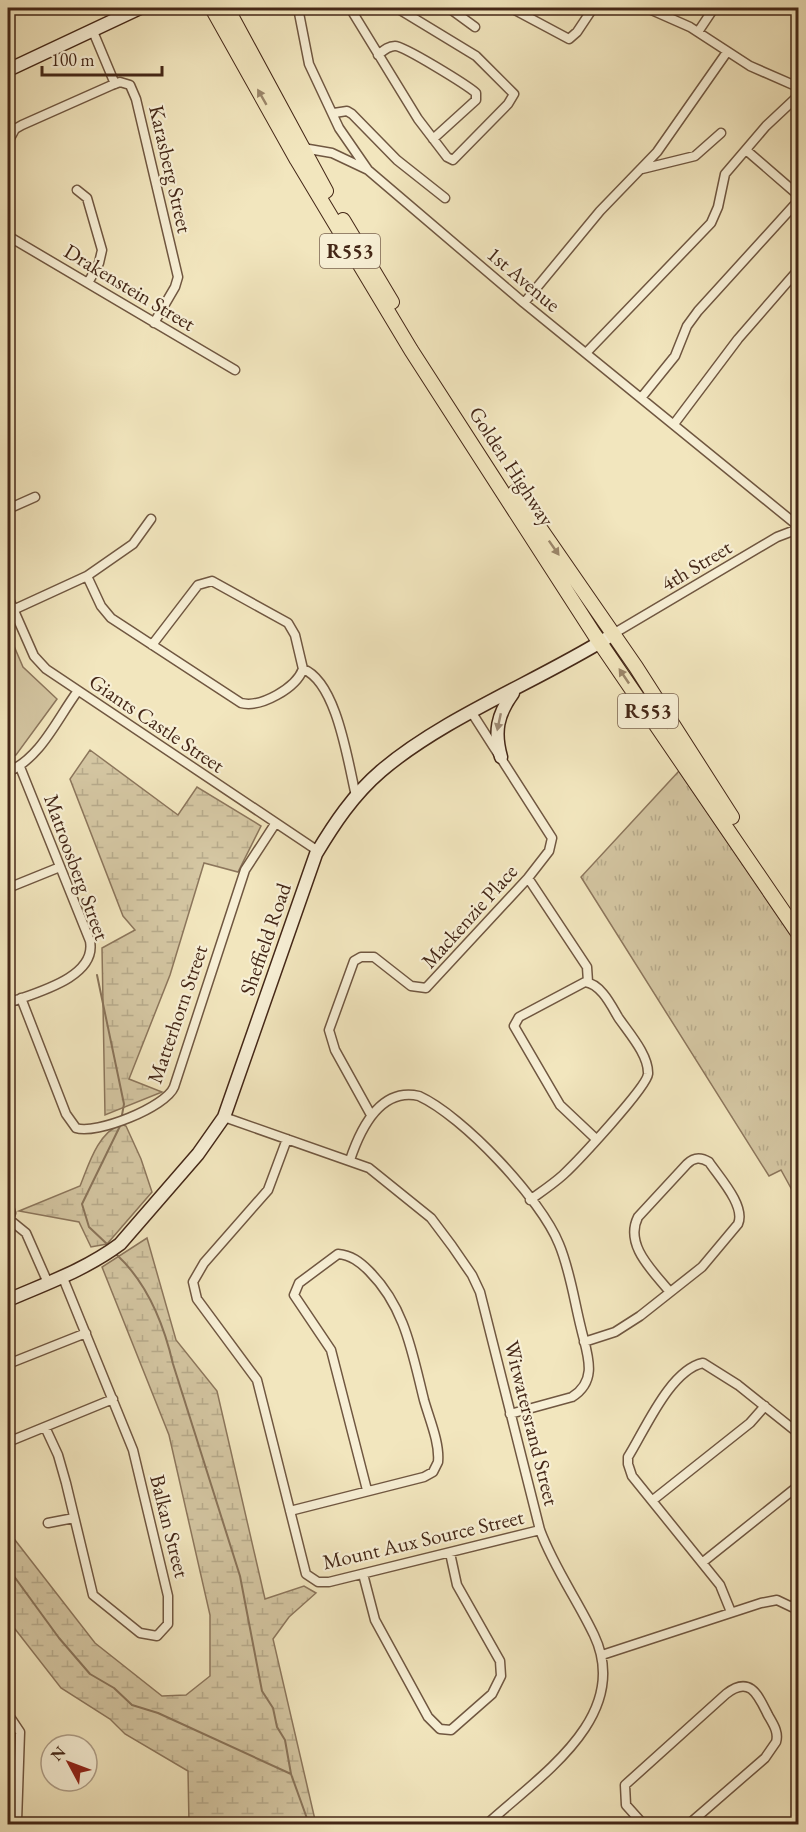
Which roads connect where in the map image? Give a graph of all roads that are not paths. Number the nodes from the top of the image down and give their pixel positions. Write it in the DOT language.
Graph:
graph roads {
  1 [pos="140,8"];
  2 [pos="212,8"];
  3 [pos="227,8"];
  4 [pos="298,8"];
  5 [pos="350,8"];
  6 [pos="397,8"];
  7 [pos="449,8"];
  8 [pos="511,8"];
  9 [pos="590,8"];
  10 [pos="650,8"];
  11 [pos="714,8"];
  12 [pos="475,27"];
  13 [pos="92,29"];
  14 [pos="698,32"];
  15 [pos="727,52"];
  16 [pos="378,55"];
  17 [pos="8,70"];
  18 [pos="115,84"];
  19 [pos="798,87"];
  20 [pos="798,96"];
  21 [pos="334,113"];
  22 [pos="721,133"];
  23 [pos="433,139"];
  24 [pos="8,142"];
  25 [pos="303,148"];
  26 [pos="746,150"];
  27 [pos="642,169"];
  28 [pos="368,170"];
  29 [pos="77,190"];
  30 [pos="798,195"];
  31 [pos="446,198"];
  32 [pos="798,201"];
  33 [pos="8,236"];
  34 [pos="798,270"];
  35 [pos="88,283"];
  36 [pos="524,303"];
  37 [pos="154,323"];
  38 [pos="586,353"];
  39 [pos="235,370"];
  40 [pos="641,398"];
  41 [pos="674,424"];
  42 [pos="36,497"];
  43 [pos="8,508"];
  44 [pos="151,519"];
  45 [pos="798,527"];
  46 [pos="87,576"];
  47 [pos="8,597"];
  48 [pos="13,610"];
  49 [pos="613,634"];
  50 [pos="600,642"];
  51 [pos="152,645"];
  52 [pos="303,669"];
  53 [pos="515,690"];
  54 [pos="77,692"];
  55 [pos="472,713"];
  56 [pos="501,757"];
  57 [pos="20,767"];
  58 [pos="8,772"];
  59 [pos="356,796"];
  60 [pos="275,824"];
  61 [pos="318,851"];
  62 [pos="60,867"];
  63 [pos="528,878"];
  64 [pos="8,888"];
  65 [pos="798,916"];
  66 [pos="798,933"];
  67 [pos="588,982"];
  68 [pos="21,998"];
  69 [pos="8,1003"];
  70 [pos="371,1115"];
  71 [pos="224,1117"];
  72 [pos="596,1138"];
  73 [pos="287,1139"];
  74 [pos="350,1160"];
  75 [pos="530,1200"];
  76 [pos="8,1203"];
  77 [pos="9,1222"];
  78 [pos="63,1278"];
  79 [pos="48,1283"];
  80 [pos="669,1291"];
  81 [pos="8,1299"];
  82 [pos="86,1333"];
  83 [pos="585,1342"];
  84 [pos="8,1364"];
  85 [pos="113,1400"];
  86 [pos="765,1406"];
  87 [pos="510,1414"];
  88 [pos="45,1427"];
  89 [pos="798,1433"];
  90 [pos="8,1442"];
  91 [pos="798,1486"];
  92 [pos="367,1490"];
  93 [pos="653,1500"];
  94 [pos="290,1511"];
  95 [pos="74,1518"];
  96 [pos="48,1523"];
  97 [pos="540,1530"];
  98 [pos="450,1552"];
  99 [pos="703,1562"];
  100 [pos="363,1574"];
  101 [pos="797,1605"];
  102 [pos="731,1612"];
  103 [pos="602,1655"];
  104 [pos="8,1714"];
  105 [pos="8,1822"];
  106 [pos="17,1822"];
  107 [pos="53,1824"];
  108 [pos="487,1824"];
  109 [pos="643,1824"];
  110 [pos="689,1824"];
  1 -- 13 [label="street"];
  50 -- 2 [label="main road, Golden Highway / R553, one-way"];
  3 -- 25 [label="main road, Golden Highway / R553"];
  4 -- 21 [label="street, 1st Avenue"];
  5 -- 16 [label="street"];
  6 -- 23 [label="street"];
  7 -- 12 [label="street"];
  8 -- 9 [label="street"];
  10 -- 14 [label="street"];
  11 -- 14 [label="street"];
  13 -- 17 [label="street"];
  13 -- 18 [label="street"];
  14 -- 15 [label="street"];
  15 -- 19 [label="street"];
  15 -- 27 [label="street"];
  16 -- 23 [label="street"];
  16 -- 23 [label="street"];
  18 -- 24 [label="street"];
  18 -- 37 [label="street, Karasberg Street"];
  20 -- 26 [label="street"];
  21 -- 28 [label="street, 1st Avenue"];
  21 -- 31 [label="street"];
  22 -- 27 [label="street"];
  25 -- 28 [label="street"];
  25 -- 49 [label="main road, Golden Highway / R553, one-way"];
  26 -- 30 [label="street"];
  26 -- 38 [label="street"];
  27 -- 36 [label="street"];
  28 -- 36 [label="street, 1st Avenue"];
  29 -- 35 [label="street"];
  32 -- 40 [label="street"];
  33 -- 35 [label="street, Drakenstein Street"];
  34 -- 41 [label="street"];
  35 -- 37 [label="street, Drakenstein Street"];
  36 -- 38 [label="street, 1st Avenue"];
  37 -- 39 [label="street, Drakenstein Street"];
  38 -- 40 [label="street, 1st Avenue"];
  40 -- 41 [label="street, 1st Avenue"];
  41 -- 45 [label="street, 1st Avenue"];
  42 -- 43 [label="street"];
  44 -- 46 [label="street"];
  45 -- 49 [label="street, 4th Street"];
  46 -- 48 [label="street"];
  46 -- 51 [label="street"];
  47 -- 48 [label="street, Giants Castle Street"];
  48 -- 54 [label="street, Giants Castle Street"];
  49 -- 50 [label="street, Sheffield Road"];
  49 -- 65 [label="main road, Golden Highway / R553"];
  50 -- 53 [label="street, Sheffield Road"];
  66 -- 50 [label="main road, Golden Highway / R553, one-way"];
  51 -- 52 [label="street"];
  51 -- 52 [label="street"];
  52 -- 59 [label="street"];
  53 -- 55 [label="street, Sheffield Road"];
  53 -- 56 [label="street, one-way"];
  54 -- 57 [label="street"];
  54 -- 60 [label="street, Giants Castle Street"];
  55 -- 56 [label="street, Mackenzie Place"];
  55 -- 59 [label="street, Sheffield Road"];
  56 -- 63 [label="street, Mackenzie Place"];
  57 -- 58 [label="street"];
  57 -- 62 [label="street, Matroosberg Street"];
  59 -- 61 [label="street, Sheffield Road"];
  60 -- 61 [label="street, Giants Castle Street"];
  60 -- 68 [label="street, Matterhorn Street"];
  61 -- 71 [label="street, Sheffield Road"];
  62 -- 64 [label="street"];
  62 -- 68 [label="street, Matroosberg Street"];
  63 -- 67 [label="street"];
  63 -- 70 [label="street, Mackenzie Place"];
  67 -- 72 [label="street"];
  67 -- 72 [label="street"];
  68 -- 69 [label="street, Matroosberg Street"];
  70 -- 74 [label="street"];
  70 -- 75 [label="street"];
  71 -- 73 [label="street, Witwatersrand Street"];
  71 -- 78 [label="street, Sheffield Road"];
  72 -- 75 [label="street"];
  73 -- 74 [label="street, Witwatersrand Street"];
  73 -- 94 [label="street, Mount Aux Source Street"];
  74 -- 87 [label="street, Witwatersrand Street"];
  75 -- 83 [label="street"];
  76 -- 77 [label="street"];
  77 -- 79 [label="street"];
  78 -- 79 [label="street, Sheffield Road"];
  78 -- 82 [label="street, Balkan Street"];
  79 -- 81 [label="street, Sheffield Road"];
  80 -- 80 [label="street"];
  80 -- 83 [label="street"];
  82 -- 84 [label="street"];
  82 -- 85 [label="street, Balkan Street"];
  83 -- 87 [label="street"];
  85 -- 88 [label="street"];
  85 -- 95 [label="street, Balkan Street"];
  86 -- 89 [label="street"];
  86 -- 93 [label="street"];
  86 -- 93 [label="street"];
  87 -- 97 [label="street, Witwatersrand Street"];
  88 -- 90 [label="street"];
  88 -- 95 [label="street, Balkan Street"];
  91 -- 99 [label="street"];
  92 -- 92 [label="street"];
  92 -- 94 [label="street"];
  93 -- 99 [label="street"];
  94 -- 100 [label="street, Mount Aux Source Street"];
  95 -- 96 [label="street"];
  97 -- 98 [label="street, Mount Aux Source Street"];
  97 -- 103 [label="street, Witwatersrand Street"];
  98 -- 100 [label="street, Mount Aux Source Street"];
  98 -- 100 [label="street"];
  99 -- 102 [label="street"];
  101 -- 102 [label="street"];
  102 -- 103 [label="street"];
  103 -- 108 [label="street, Witwatersrand Street"];
  104 -- 106 [label="street"];
  105 -- 106 [label="street"];
  106 -- 107 [label="street"];
  109 -- 110 [label="street"];
}
